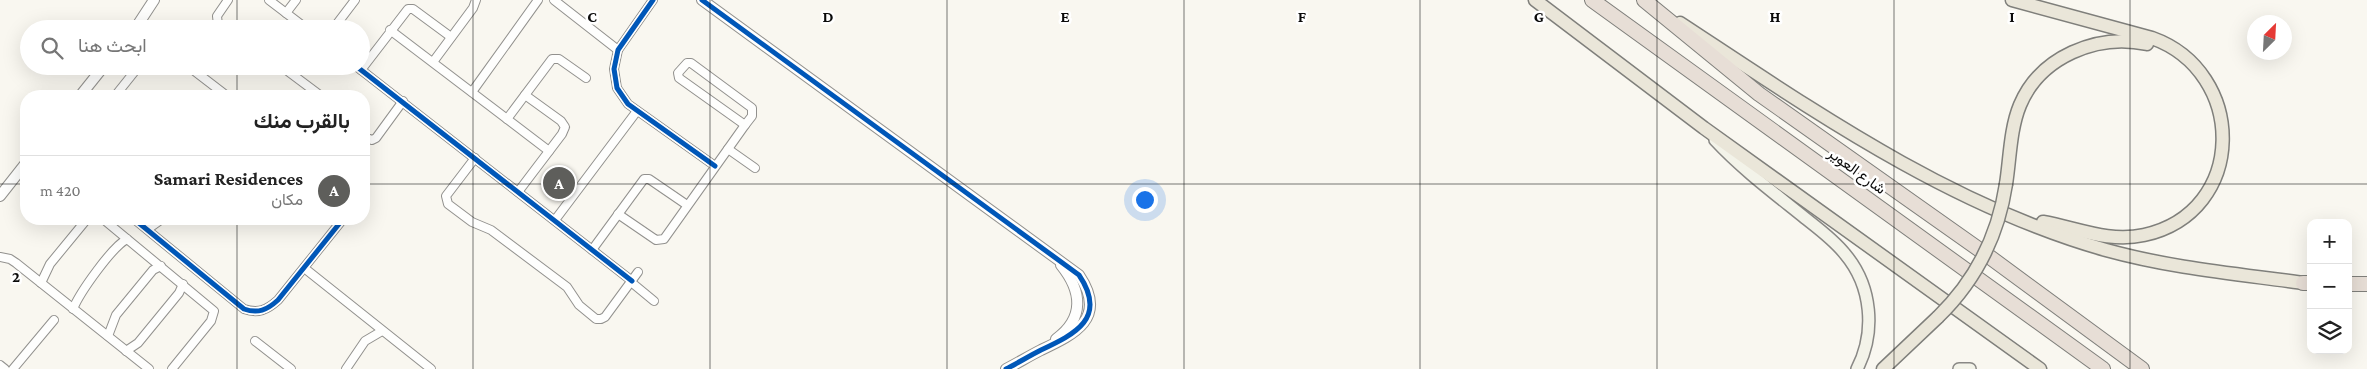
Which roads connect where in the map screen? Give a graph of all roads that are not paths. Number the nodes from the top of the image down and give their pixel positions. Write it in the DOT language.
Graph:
graph roads {
  1 [pos="154,0"];
  2 [pos="161,0"];
  3 [pos="228,0"];
  4 [pos="269,0"];
  5 [pos="296,0"];
  6 [pos="355,0"];
  7 [pos="476,0"];
  8 [pos="538,0"];
  9 [pos="554,0"];
  10 [pos="652,0"];
  11 [pos="702,0"];
  12 [pos="1535,0"];
  13 [pos="1592,0"];
  14 [pos="1645,0"];
  15 [pos="2012,0"];
  16 [pos="286,13"];
  17 [pos="143,20"];
  18 [pos="145,20"];
  19 [pos="217,20"];
  20 [pos="295,20"];
  21 [pos="340,20"];
  22 [pos="390,30"];
  23 [pos="451,37"];
  24 [pos="618,50"];
  25 [pos="370,55"];
  26 [pos="433,62"];
  27 [pos="97,75"];
  28 [pos="132,75"];
  29 [pos="200,75"];
  30 [pos="294,75"];
  31 [pos="368,75"];
  32 [pos="586,78"];
  33 [pos="2204,81"];
  34 [pos="85,90"];
  35 [pos="120,90"];
  36 [pos="219,90"];
  37 [pos="313,90"];
  38 [pos="472,92"];
  39 [pos="525,94"];
  40 [pos="403,101"];
  41 [pos="637,111"];
  42 [pos="507,118"];
  43 [pos="745,125"];
  44 [pos="1704,128"];
  45 [pos="370,140"];
  46 [pos="728,149"];
  47 [pos="549,151"];
  48 [pos="474,158"];
  49 [pos="715,166"];
  50 [pos="754,168"];
  51 [pos="20,171"];
  52 [pos="518,192"];
  53 [pos="0,196"];
  54 [pos="687,205"];
  55 [pos="618,214"];
  56 [pos="2012,216"];
  57 [pos="555,220"];
  58 [pos="81,225"];
  59 [pos="110,225"];
  60 [pos="142,225"];
  61 [pos="154,225"];
  62 [pos="338,225"];
  63 [pos="148,229"];
  64 [pos="127,239"];
  65 [pos="592,250"];
  66 [pos="0,257"];
  67 [pos="161,266"];
  68 [pos="308,271"];
  69 [pos="638,272"];
  70 [pos="631,282"];
  71 [pos="41,283"];
  72 [pos="2307,283"];
  73 [pos="183,284"];
  74 [pos="2352,284"];
  75 [pos="2367,284"];
  76 [pos="2352,290"];
  77 [pos="2367,292"];
  78 [pos="654,301"];
  79 [pos="73,309"];
  80 [pos="54,320"];
  81 [pos="382,331"];
  82 [pos="108,336"];
  83 [pos="255,341"];
  84 [pos="126,351"];
  85 [pos="0,365"];
  86 [pos="5,369"];
  87 [pos="13,369"];
  88 [pos="149,369"];
  89 [pos="172,369"];
  90 [pos="291,369"];
  91 [pos="346,369"];
  92 [pos="431,369"];
  93 [pos="1006,369"];
  94 [pos="1857,369"];
  95 [pos="1883,369"];
  96 [pos="1959,369"];
  97 [pos="1970,369"];
  98 [pos="2040,369"];
  99 [pos="2103,369"];
  100 [pos="2142,369"];
  1 -- 17 [label="street"];
  2 -- 18 [label="street"];
  3 -- 19 [label="street"];
  4 -- 16 [label="street"];
  5 -- 16 [label="street"];
  6 -- 21 [label="street"];
  7 -- 23 [label="street"];
  8 -- 38 [label="street"];
  9 -- 24 [label="street"];
  10 -- 24 [label="street"];
  11 -- 93 [label="street"];
  12 -- 44 [label="main road"];
  13 -- 99 [label="highway, شارع العوير"];
  14 -- 56 [label="main road"];
  14 -- 100 [label="highway, شارع العوير"];
  15 -- 33 [label="main road"];
  16 -- 20 [label="street"];
  22 -- 23 [label="street"];
  22 -- 25 [label="street"];
  22 -- 26 [label="street"];
  23 -- 26 [label="street"];
  24 -- 41 [label="street"];
  26 -- 38 [label="street"];
  27 -- 34 [label="street"];
  28 -- 35 [label="street"];
  29 -- 36 [label="street"];
  30 -- 37 [label="street"];
  31 -- 40 [label="street"];
  32 -- 39 [label="street"];
  33 -- 56 [label="main road"];
  33 -- 95 [label="main road, bridge"];
  38 -- 42 [label="street"];
  39 -- 42 [label="street"];
  39 -- 47 [label="street"];
  40 -- 45 [label="street"];
  40 -- 48 [label="street"];
  41 -- 49 [label="street"];
  41 -- 57 [label="street"];
  42 -- 47 [label="street"];
  43 -- 43 [label="street"];
  43 -- 46 [label="street"];
  44 -- 94 [label="main road"];
  44 -- 98 [label="main road"];
  46 -- 49 [label="street"];
  46 -- 50 [label="street"];
  47 -- 52 [label="street"];
  48 -- 52 [label="street"];
  48 -- 70 [label="street"];
  49 -- 54 [label="street"];
  51 -- 53 [label="street"];
  52 -- 57 [label="street"];
  54 -- 55 [label="street"];
  54 -- 55 [label="street"];
  55 -- 65 [label="street"];
  56 -- 72 [label="main road"];
  57 -- 65 [label="street"];
  58 -- 71 [label="street"];
  59 -- 64 [label="street"];
  60 -- 63 [label="street"];
  61 -- 63 [label="street"];
  62 -- 63 [label="street"];
  64 -- 67 [label="street"];
  64 -- 79 [label="street"];
  65 -- 70 [label="street"];
  66 -- 71 [label="street"];
  67 -- 73 [label="street"];
  67 -- 82 [label="street"];
  68 -- 81 [label="street"];
  69 -- 70 [label="street"];
  70 -- 78 [label="street"];
  71 -- 79 [label="street"];
  73 -- 84 [label="street"];
  73 -- 89 [label="street"];
  74 -- 75 [label="highway"];
  76 -- 77 [label="main road"];
  79 -- 82 [label="street"];
  80 -- 87 [label="street"];
  81 -- 91 [label="street"];
  81 -- 92 [label="street"];
  82 -- 84 [label="street"];
  83 -- 90 [label="street"];
  84 -- 88 [label="street"];
  85 -- 86 [label="street"];
  96 -- 97 [label="main road"];
}
